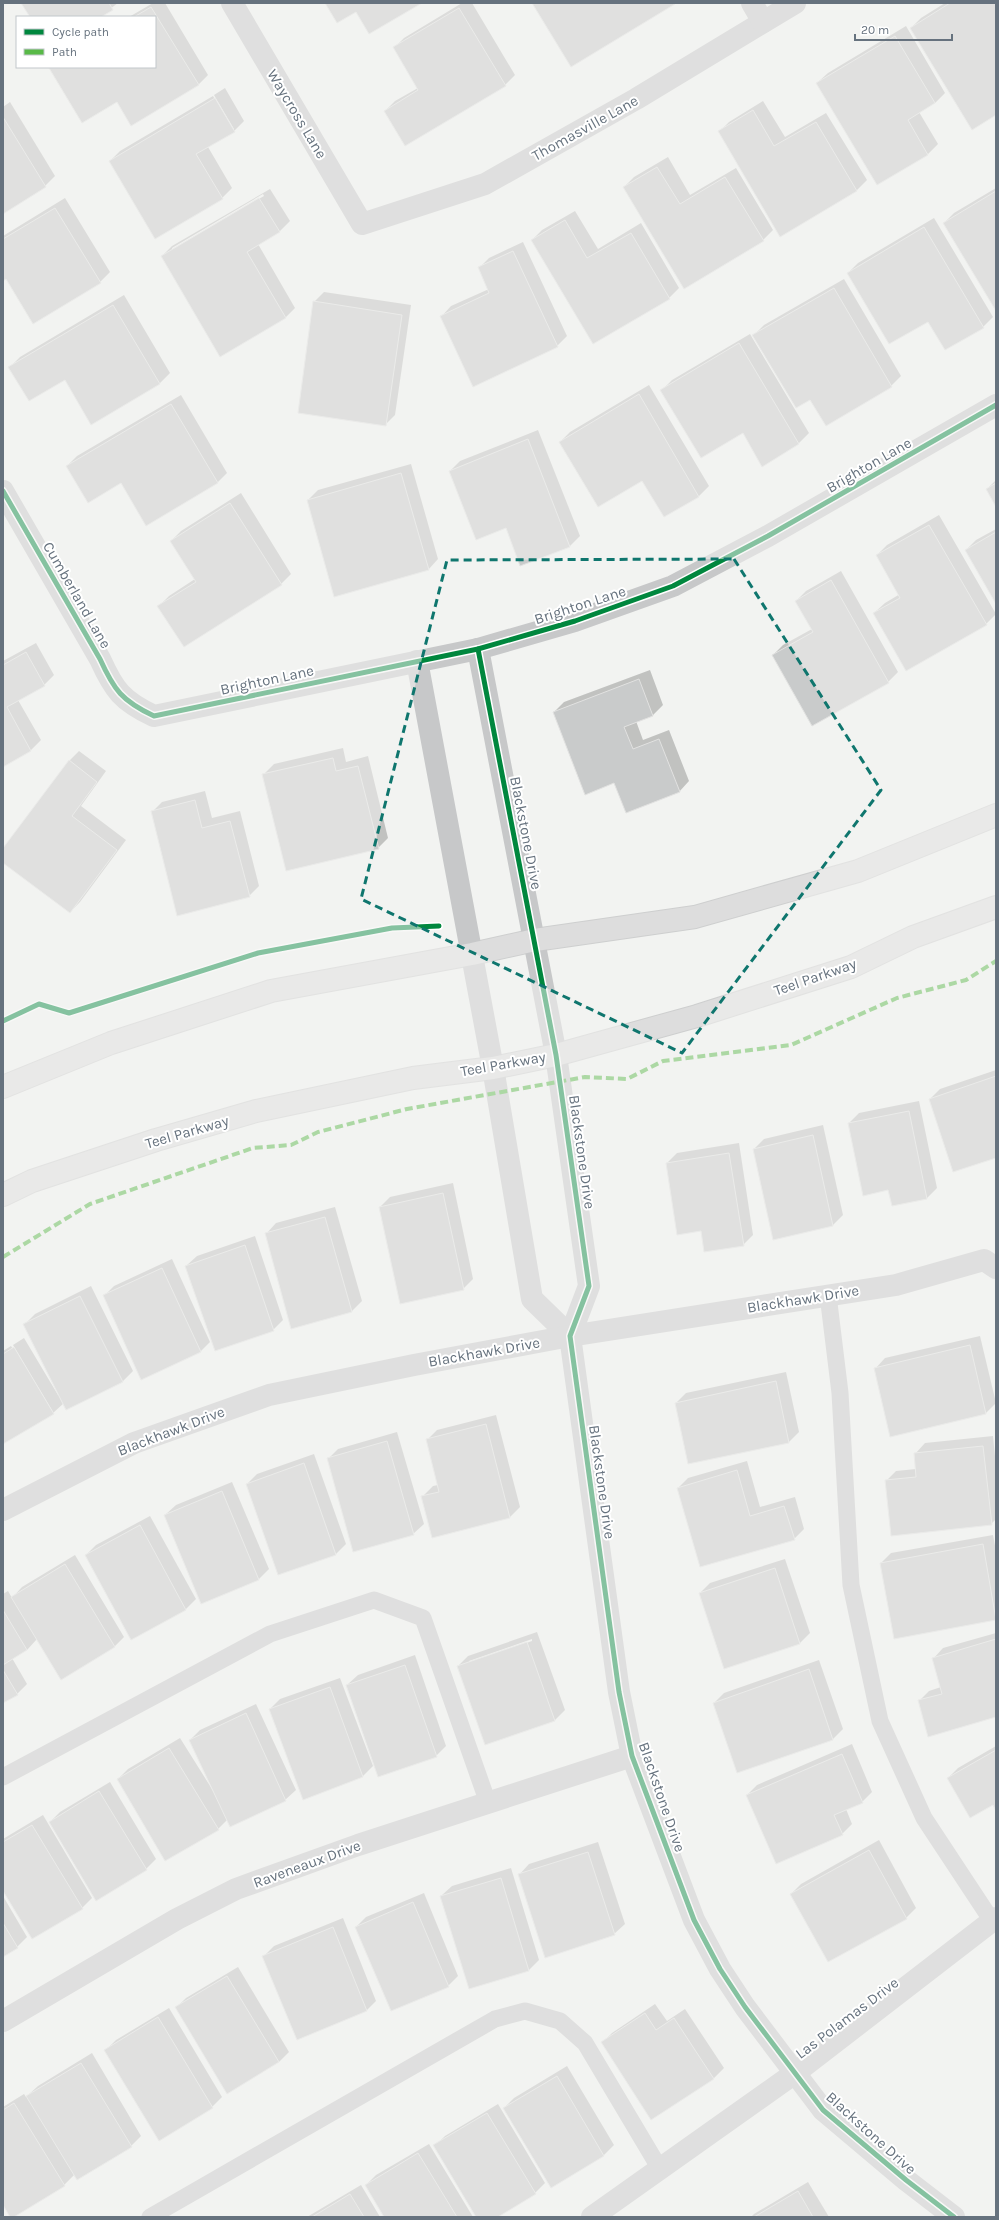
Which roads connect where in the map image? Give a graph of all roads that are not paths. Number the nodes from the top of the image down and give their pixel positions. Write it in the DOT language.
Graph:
graph roads {
  1 [pos="232,3"];
  2 [pos="752,3"];
  3 [pos="795,3"];
  4 [pos="764,22"];
  5 [pos="362,224"];
  6 [pos="996,405"];
  7 [pos="3,492"];
  8 [pos="478,649"];
  9 [pos="417,661"];
  10 [pos="134,706"];
  11 [pos="996,815"];
  12 [pos="996,907"];
  13 [pos="535,940"];
  14 [pos="472,954"];
  15 [pos="556,1055"];
  16 [pos="493,1068"];
  17 [pos="3,1087"];
  18 [pos="3,1195"];
  19 [pos="990,1264"];
  20 [pos="828,1295"];
  21 [pos="570,1336"];
  22 [pos="3,1510"];
  23 [pos="632,1756"];
  24 [pos="3,1777"];
  25 [pos="488,1803"];
  26 [pos="994,1920"];
  27 [pos="3,2021"];
  28 [pos="795,2073"];
  29 [pos="660,2169"];
  30 [pos="150,2217"];
  31 [pos="592,2217"];
  32 [pos="954,2217"];
  1 -- 5 [label="street, Waycross Lane"];
  2 -- 4 [label="street"];
  3 -- 4 [label="street, Thomasville Lane"];
  4 -- 5 [label="street, Thomasville Lane"];
  6 -- 8 [label="street, Brighton Lane"];
  7 -- 10 [label="street, Cumberland Lane"];
  8 -- 9 [label="street, Brighton Lane"];
  8 -- 13 [label="street, Blackstone Drive"];
  9 -- 10 [label="street, Brighton Lane"];
  9 -- 14 [label="street"];
  11 -- 13 [label="main road"];
  12 -- 15 [label="main road, Teel Parkway"];
  13 -- 14 [label="main road"];
  13 -- 15 [label="street, Blackstone Drive"];
  14 -- 16 [label="street"];
  14 -- 17 [label="main road"];
  15 -- 16 [label="main road, Teel Parkway"];
  15 -- 21 [label="street, Blackstone Drive"];
  16 -- 18 [label="main road, Teel Parkway"];
  16 -- 21 [label="street"];
  19 -- 20 [label="street, Blackhawk Drive"];
  20 -- 21 [label="street, Blackhawk Drive"];
  20 -- 26 [label="lane"];
  21 -- 22 [label="street, Blackhawk Drive"];
  21 -- 23 [label="street, Blackstone Drive"];
  23 -- 25 [label="street, Raveneaux Drive"];
  23 -- 28 [label="street, Blackstone Drive"];
  24 -- 25 [label="lane"];
  25 -- 27 [label="street, Raveneaux Drive"];
  26 -- 28 [label="street, Las Polamas Drive"];
  28 -- 29 [label="street, Las Polamas Drive"];
  28 -- 32 [label="street, Blackstone Drive"];
  29 -- 30 [label="lane"];
  29 -- 31 [label="street, Las Polamas Drive"];
}
